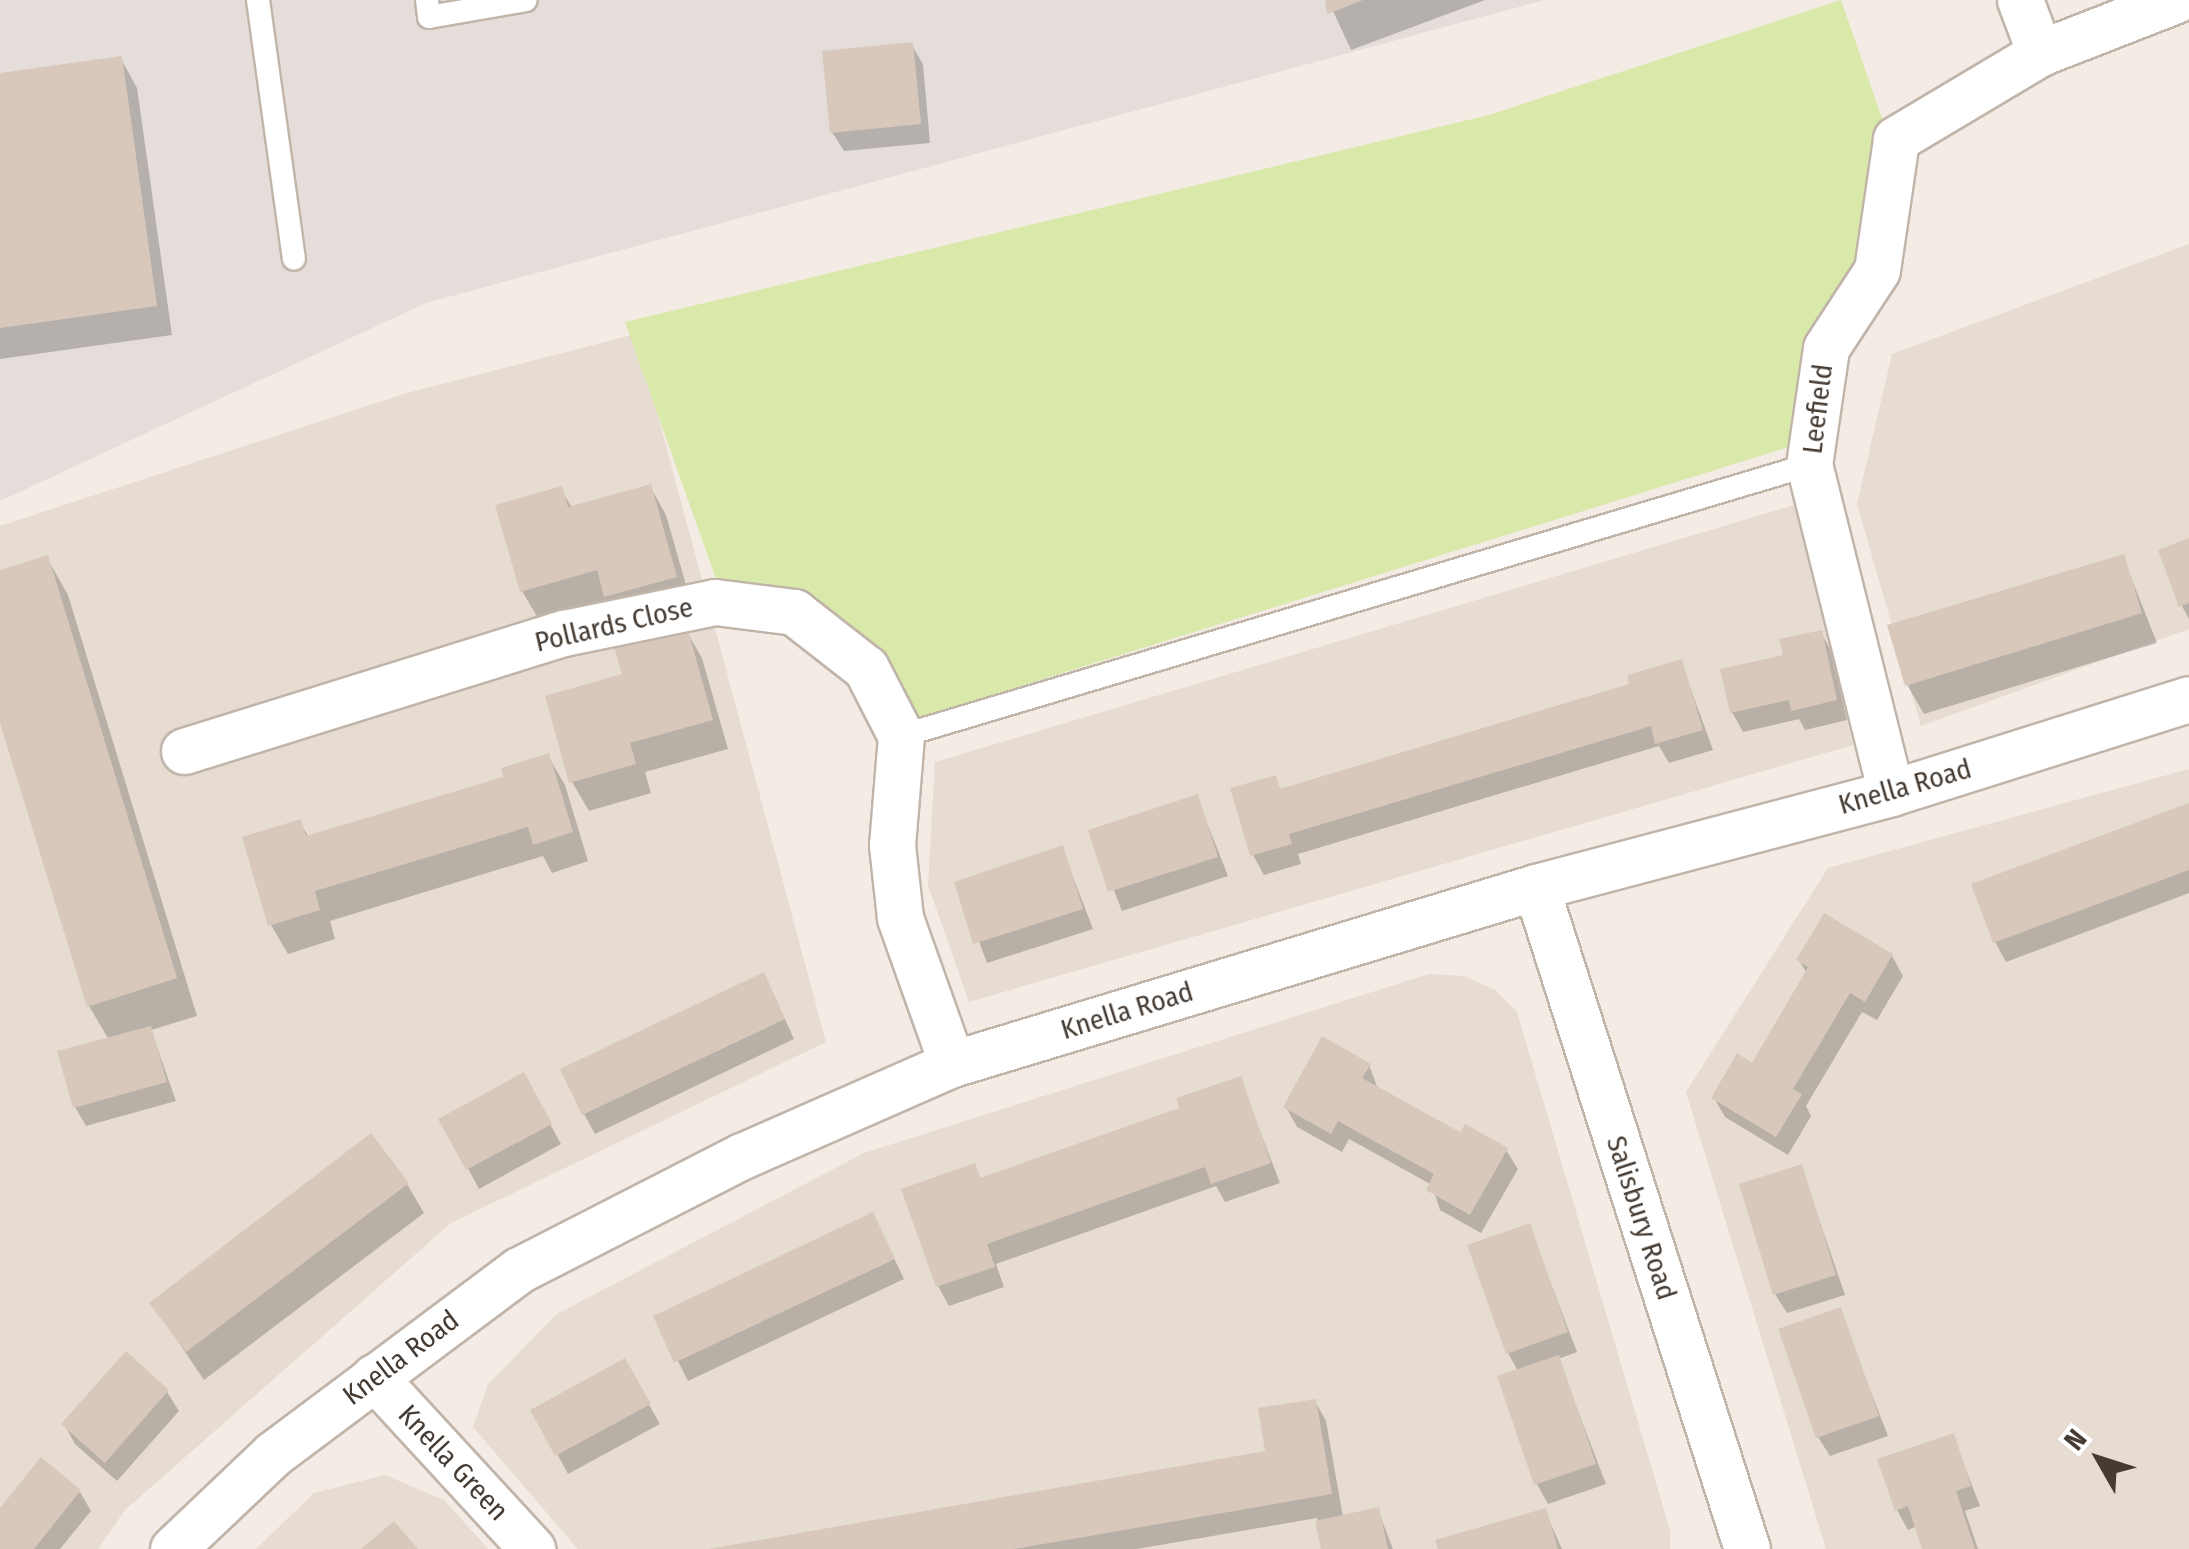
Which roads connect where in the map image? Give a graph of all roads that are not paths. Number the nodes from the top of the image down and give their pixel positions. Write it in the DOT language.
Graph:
graph roads {
  1 [pos="258,0"];
  2 [pos="426,0"];
  3 [pos="526,0"];
  4 [pos="2020,0"];
  5 [pos="2176,0"];
  6 [pos="2040,54"];
  7 [pos="294,259"];
  8 [pos="1810,465"];
  9 [pos="2189,699"];
  10 [pos="901,736"];
  11 [pos="184,751"];
  12 [pos="1891,793"];
  13 [pos="1536,887"];
  14 [pos="952,1064"];
  15 [pos="374,1377"];
  16 [pos="173,1549"];
  17 [pos="532,1549"];
  18 [pos="1746,1549"];
  1 -- 7 [label="lane"];
  2 -- 3 [label="lane"];
  4 -- 6 [label="street"];
  5 -- 6 [label="street, Leefield"];
  6 -- 8 [label="street, Leefield"];
  8 -- 10 [label="lane"];
  8 -- 12 [label="street, Leefield"];
  9 -- 12 [label="street, Knella Road"];
  10 -- 11 [label="street, Pollards Close"];
  10 -- 14 [label="street"];
  12 -- 13 [label="street, Knella Road"];
  13 -- 14 [label="street, Knella Road"];
  13 -- 18 [label="street, Salisbury Road"];
  14 -- 15 [label="street, Knella Road"];
  15 -- 16 [label="street, Knella Road"];
  15 -- 17 [label="street, Knella Green"];
}
